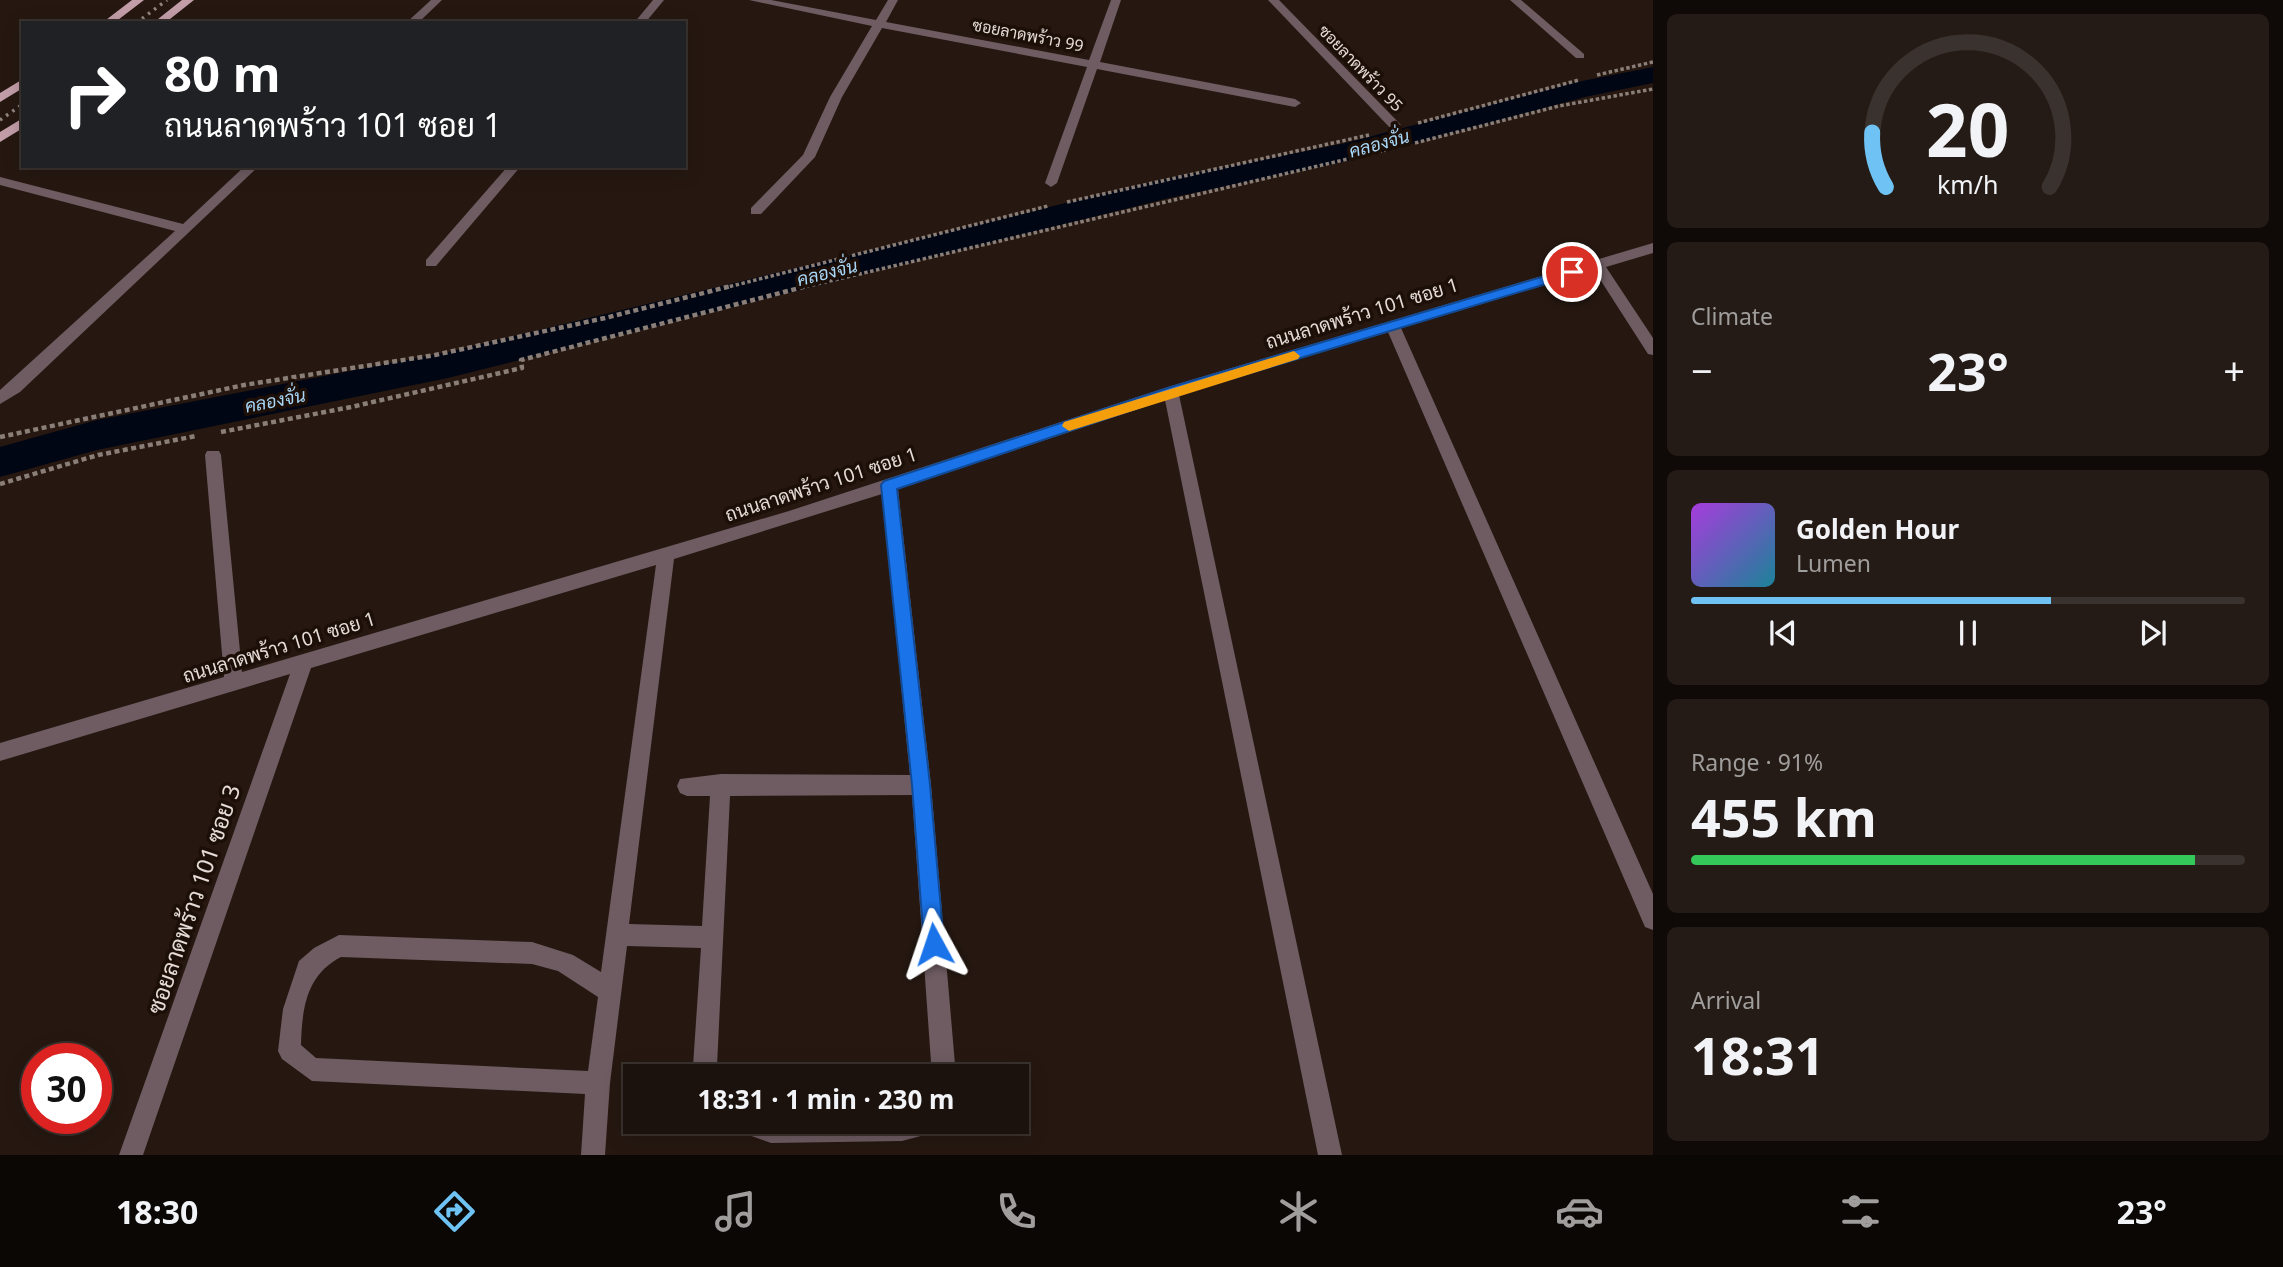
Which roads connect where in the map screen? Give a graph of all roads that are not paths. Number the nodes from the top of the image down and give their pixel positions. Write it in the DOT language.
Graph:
graph roads {
  1 [pos="139,0"];
  2 [pos="189,0"];
  3 [pos="437,0"];
  4 [pos="659,0"];
  5 [pos="754,0"];
  6 [pos="893,0"];
  7 [pos="1116,0"];
  8 [pos="1273,0"];
  9 [pos="1515,0"];
  10 [pos="110,21"];
  11 [pos="161,21"];
  12 [pos="413,21"];
  13 [pos="641,21"];
  14 [pos="879,23"];
  15 [pos="1580,56"];
  16 [pos="1094,64"];
  17 [pos="21,83"];
  18 [pos="0,98"];
  19 [pos="1295,103"];
  20 [pos="21,123"];
  21 [pos="1397,128"];
  22 [pos="0,138"];
  23 [pos="251,168"];
  24 [pos="513,168"];
  25 [pos="0,181"];
  26 [pos="1052,183"];
  27 [pos="756,211"];
  28 [pos="184,229"];
  29 [pos="1653,248"];
  30 [pos="430,264"];
  31 [pos="1598,264"];
  32 [pos="1393,326"];
  33 [pos="1653,350"];
  34 [pos="1171,392"];
  35 [pos="0,398"];
  36 [pos="213,455"];
  37 [pos="889,485"];
  38 [pos="666,554"];
  39 [pos="304,661"];
  40 [pos="234,682"];
  41 [pos="0,752"];
  42 [pos="721,785"];
  43 [pos="921,785"];
  44 [pos="687,786"];
  45 [pos="1653,919"];
  46 [pos="618,935"];
  47 [pos="711,937"];
  48 [pos="610,993"];
  49 [pos="705,1064"];
  50 [pos="943,1064"];
  51 [pos="598,1083"];
  52 [pos="131,1155"];
  53 [pos="593,1155"];
  54 [pos="1330,1155"];
  1 -- 10 [label="main road"];
  2 -- 11 [label="main road"];
  3 -- 12 [label="street"];
  4 -- 13 [label="street"];
  5 -- 14 [label="street, ซอยลาดพร้าว 99"];
  6 -- 14 [label="street"];
  7 -- 16 [label="street"];
  8 -- 21 [label="street, ซอยลาดพร้าว 95"];
  9 -- 15 [label="street"];
  14 -- 16 [label="street, ซอยลาดพร้าว 99"];
  14 -- 27 [label="street"];
  16 -- 19 [label="street, ซอยลาดพร้าว 99"];
  16 -- 26 [label="street"];
  17 -- 18 [label="main road"];
  20 -- 22 [label="main road"];
  23 -- 28 [label="street"];
  24 -- 30 [label="street"];
  25 -- 28 [label="street"];
  28 -- 35 [label="street"];
  29 -- 31 [label="street, ถนนลาดพร้าว 101 ซอย 1"];
  31 -- 32 [label="street, ถนนลาดพร้าว 101 ซอย 1"];
  31 -- 33 [label="street"];
  32 -- 34 [label="street, ถนนลาดพร้าว 101 ซอย 1"];
  32 -- 45 [label="street"];
  34 -- 37 [label="street, ถนนลาดพร้าว 101 ซอย 1"];
  34 -- 54 [label="street"];
  36 -- 40 [label="street"];
  37 -- 38 [label="street, ถนนลาดพร้าว 101 ซอย 1"];
  37 -- 43 [label="street"];
  38 -- 39 [label="street, ถนนลาดพร้าว 101 ซอย 1"];
  38 -- 46 [label="street"];
  39 -- 40 [label="street, ถนนลาดพร้าว 101 ซอย 1"];
  39 -- 52 [label="street, ซอยลาดพร้าว 101 ซอย 3"];
  40 -- 41 [label="street, ถนนลาดพร้าว 101 ซอย 1"];
  42 -- 43 [label="street"];
  42 -- 44 [label="street"];
  42 -- 47 [label="street"];
  43 -- 50 [label="street"];
  46 -- 47 [label="street"];
  46 -- 48 [label="street"];
  47 -- 49 [label="street"];
  48 -- 51 [label="street"];
  48 -- 51 [label="street"];
  51 -- 53 [label="street"];
}
